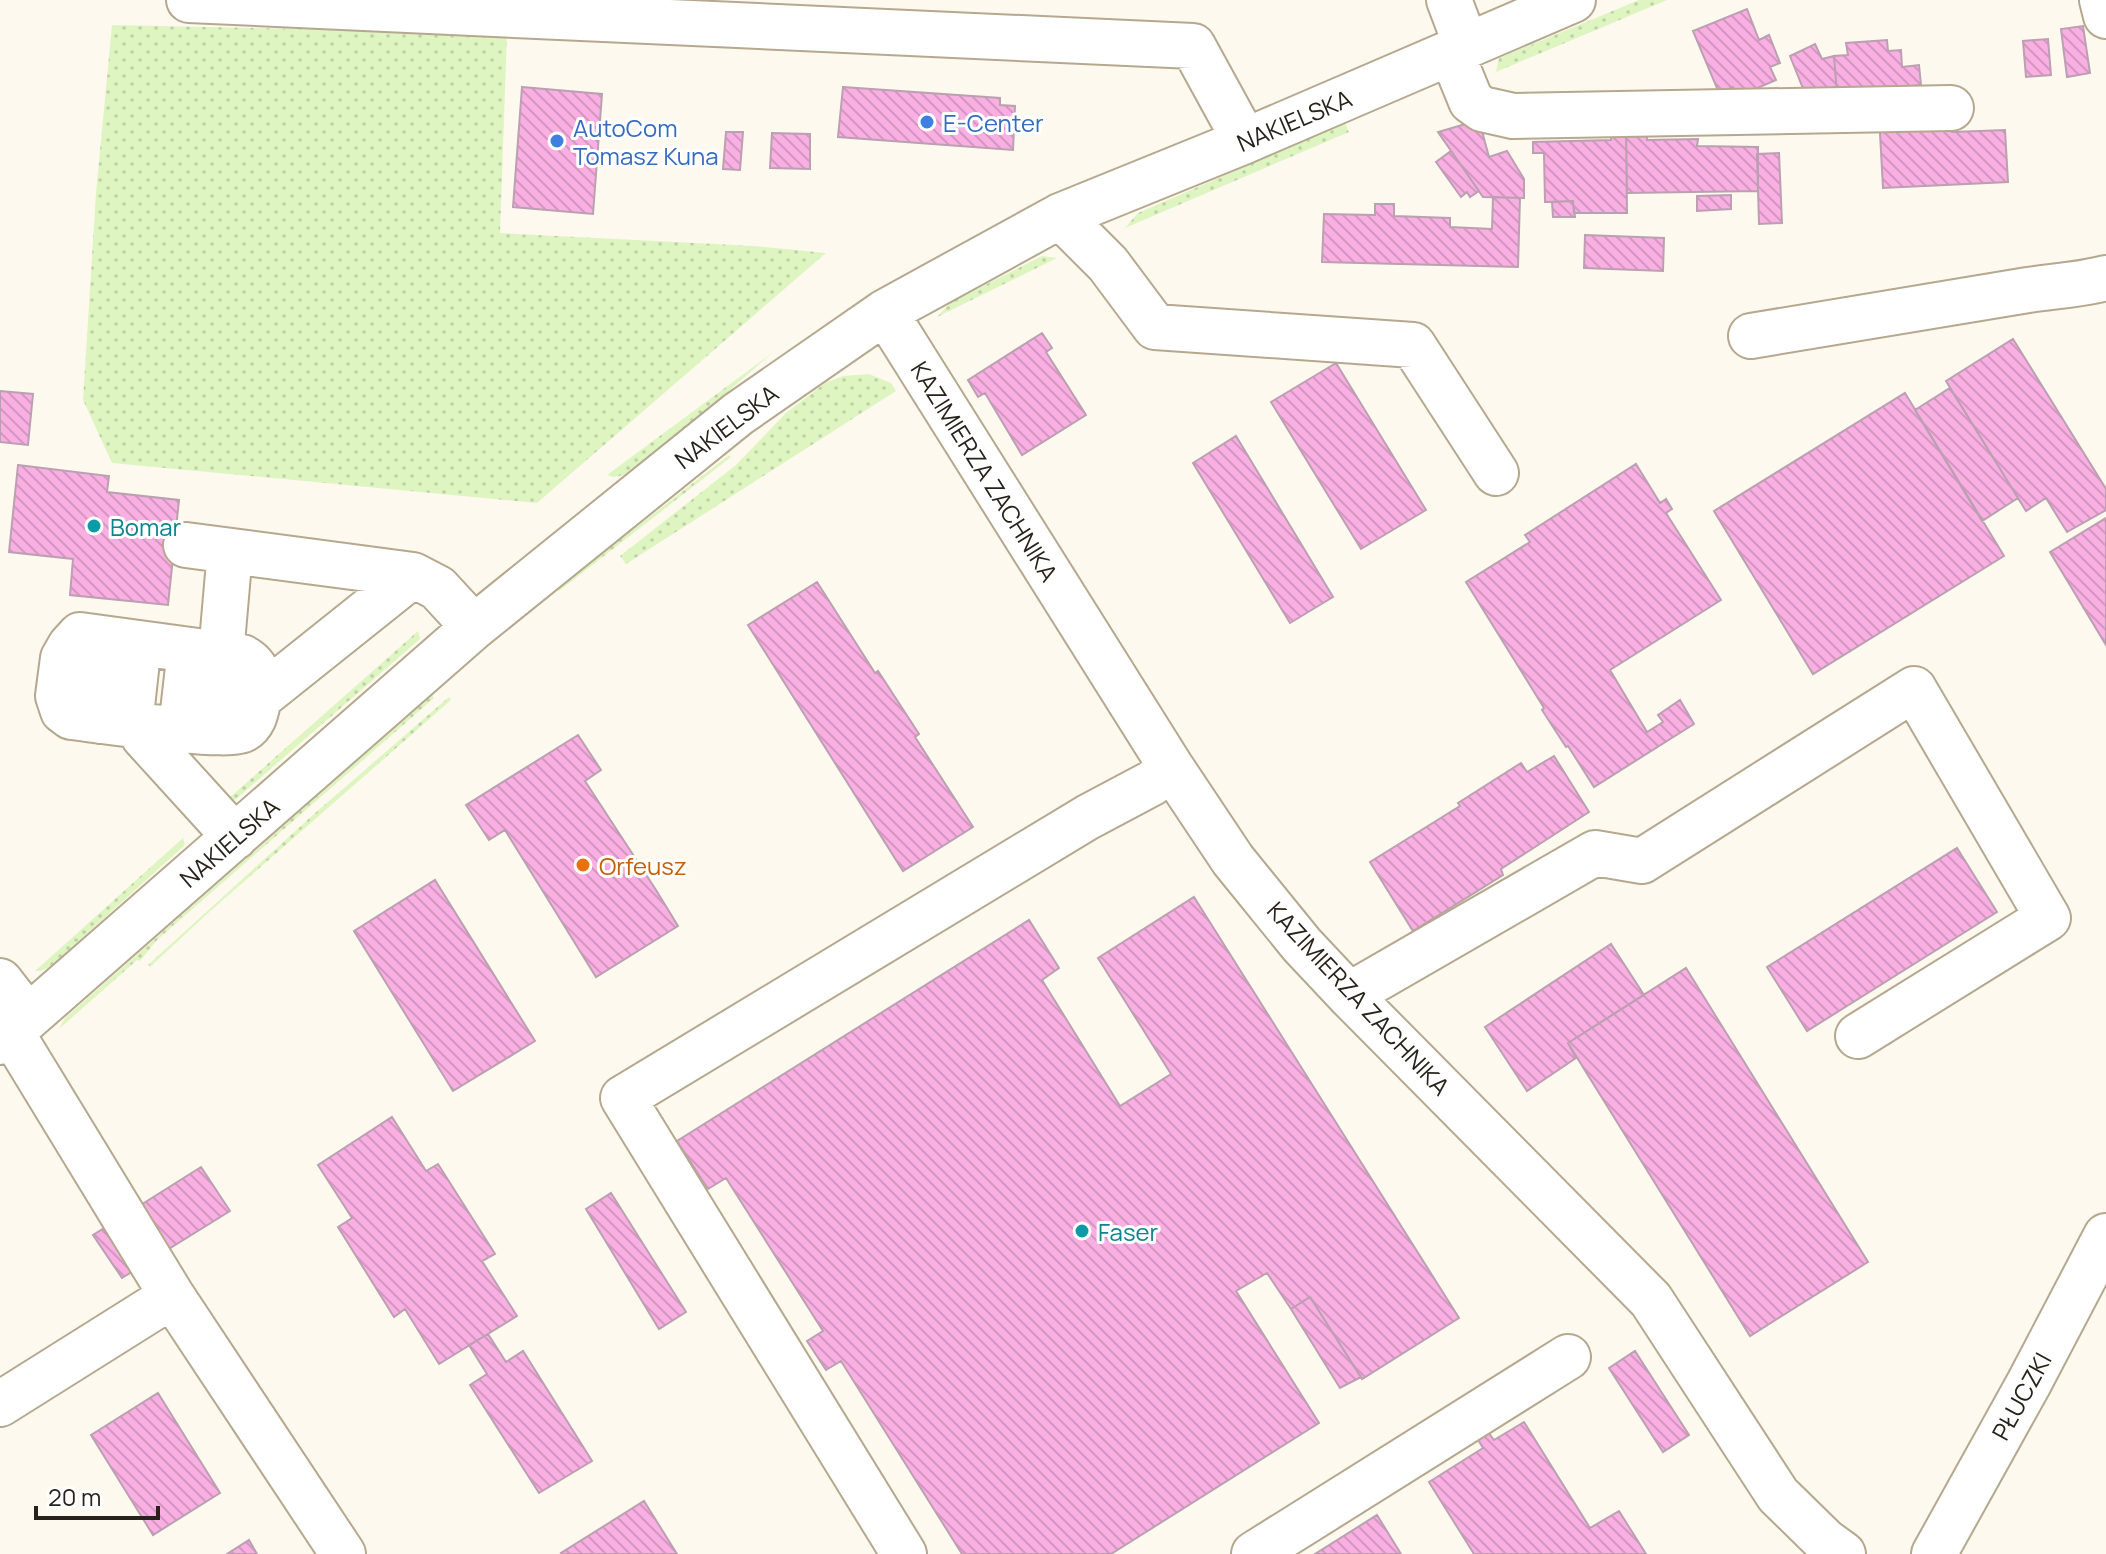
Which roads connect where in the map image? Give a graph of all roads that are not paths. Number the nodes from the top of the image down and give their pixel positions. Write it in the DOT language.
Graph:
graph roads {
  1 [pos="189,0"];
  2 [pos="1449,0"];
  3 [pos="1573,0"];
  4 [pos="2102,0"];
  5 [pos="504,8"];
  6 [pos="604,10"];
  7 [pos="2106,16"];
  8 [pos="1459,48"];
  9 [pos="1951,108"];
  10 [pos="1245,141"];
  11 [pos="1060,216"];
  12 [pos="2106,278"];
  13 [pos="885,312"];
  14 [pos="1751,336"];
  15 [pos="1496,473"];
  16 [pos="186,545"];
  17 [pos="230,551"];
  18 [pos="413,575"];
  19 [pos="474,627"];
  20 [pos="123,641"];
  21 [pos="206,652"];
  22 [pos="259,698"];
  23 [pos="154,726"];
  24 [pos="1171,767"];
  25 [pos="235,837"];
  26 [pos="0,981"];
  27 [pos="1349,995"];
  28 [pos="13,1030"];
  29 [pos="1858,1036"];
  30 [pos="2106,1236"];
  31 [pos="172,1296"];
  32 [pos="1568,1357"];
  33 [pos="0,1404"];
  34 [pos="343,1554"];
  35 [pos="904,1554"];
  36 [pos="1254,1554"];
  37 [pos="1843,1554"];
  38 [pos="1934,1554"];
  1 -- 5 [label="street"];
  2 -- 8 [label="street"];
  3 -- 8 [label="street, NAKIELSKA"];
  4 -- 7 [label="street"];
  5 -- 6 [label="street"];
  6 -- 10 [label="street"];
  8 -- 9 [label="street"];
  8 -- 10 [label="street, NAKIELSKA"];
  10 -- 11 [label="street, NAKIELSKA"];
  11 -- 13 [label="street, NAKIELSKA"];
  11 -- 15 [label="street"];
  12 -- 14 [label="street"];
  13 -- 19 [label="street, NAKIELSKA"];
  13 -- 24 [label="street, KAZIMIERZA ZACHNIKA"];
  16 -- 17 [label="street"];
  17 -- 18 [label="street"];
  17 -- 21 [label="street"];
  18 -- 19 [label="street"];
  18 -- 22 [label="street"];
  19 -- 25 [label="street, NAKIELSKA"];
  20 -- 21 [label="street"];
  20 -- 23 [label="street"];
  20 -- 23 [label="street"];
  21 -- 22 [label="street"];
  21 -- 23 [label="street"];
  22 -- 23 [label="street"];
  23 -- 25 [label="street"];
  24 -- 27 [label="street, KAZIMIERZA ZACHNIKA"];
  24 -- 35 [label="street"];
  25 -- 28 [label="street, NAKIELSKA"];
  26 -- 28 [label="street"];
  27 -- 29 [label="street"];
  27 -- 37 [label="street, KAZIMIERZA ZACHNIKA"];
  28 -- 31 [label="street"];
  30 -- 38 [label="street, PŁUCZKI"];
  31 -- 33 [label="street"];
  31 -- 34 [label="street"];
  32 -- 36 [label="street"];
}
